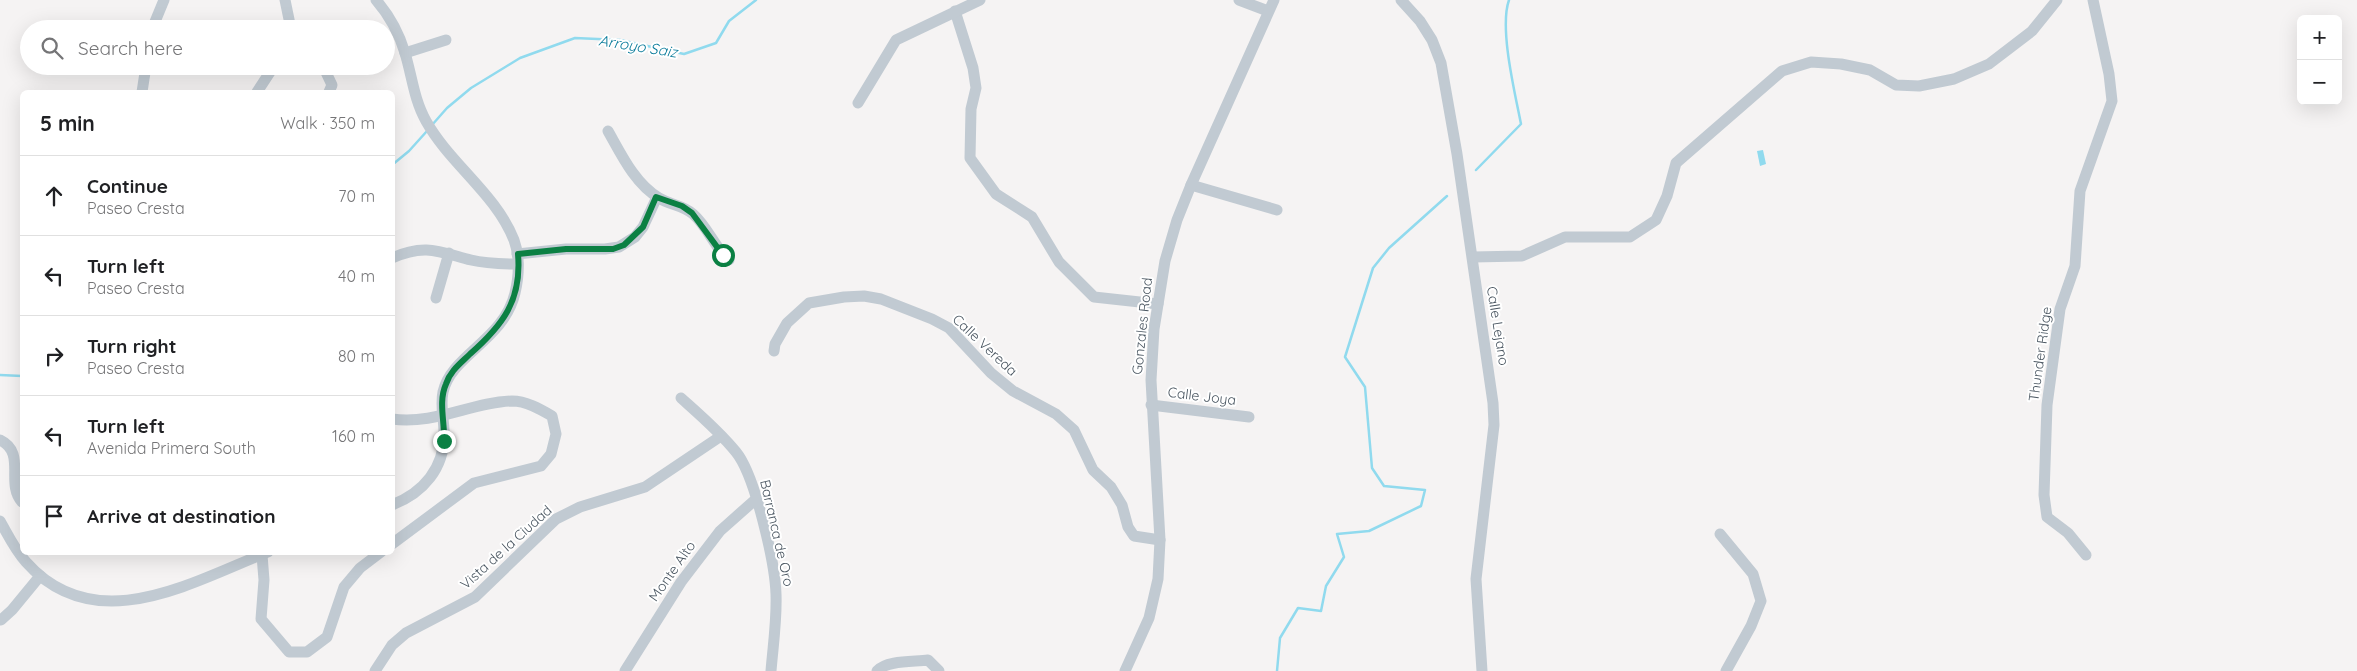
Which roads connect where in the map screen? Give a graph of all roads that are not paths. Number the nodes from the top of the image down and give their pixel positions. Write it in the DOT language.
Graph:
graph roads {
  1 [pos="164,0"];
  2 [pos="285,0"];
  3 [pos="376,0"];
  4 [pos="980,0"];
  5 [pos="1239,0"];
  6 [pos="1274,0"];
  7 [pos="1400,0"];
  8 [pos="2057,0"];
  9 [pos="2093,0"];
  10 [pos="956,12"];
  11 [pos="1268,12"];
  12 [pos="156,20"];
  13 [pos="289,20"];
  14 [pos="390,20"];
  15 [pos="395,30"];
  16 [pos="446,40"];
  17 [pos="405,53"];
  18 [pos="145,75"];
  19 [pos="268,75"];
  20 [pos="327,75"];
  21 [pos="142,90"];
  22 [pos="258,90"];
  23 [pos="330,90"];
  24 [pos="858,103"];
  25 [pos="608,131"];
  26 [pos="1192,185"];
  27 [pos="656,197"];
  28 [pos="1277,210"];
  29 [pos="449,253"];
  30 [pos="395,257"];
  31 [pos="1473,257"];
  32 [pos="518,259"];
  33 [pos="729,260"];
  34 [pos="436,298"];
  35 [pos="1158,304"];
  36 [pos="774,351"];
  37 [pos="681,398"];
  38 [pos="1151,405"];
  39 [pos="442,415"];
  40 [pos="1249,417"];
  41 [pos="395,419"];
  42 [pos="722,436"];
  43 [pos="0,440"];
  44 [pos="20,498"];
  45 [pos="756,499"];
  46 [pos="395,504"];
  47 [pos="0,521"];
  48 [pos="1720,534"];
  49 [pos="1160,540"];
  50 [pos="395,542"];
  51 [pos="262,555"];
  52 [pos="265,555"];
  53 [pos="378,555"];
  54 [pos="2086,555"];
  55 [pos="40,576"];
  56 [pos="0,622"];
  57 [pos="375,671"];
  58 [pos="625,671"];
  59 [pos="771,671"];
  60 [pos="878,671"];
  61 [pos="939,671"];
  62 [pos="1125,671"];
  63 [pos="1482,671"];
  64 [pos="1726,671"];
  1 -- 12 [label="street"];
  2 -- 13 [label="street"];
  3 -- 14 [label="street"];
  4 -- 10 [label="street"];
  5 -- 11 [label="street"];
  6 -- 11 [label="street, Gonzales Road"];
  7 -- 31 [label="street, Calle Lejano"];
  8 -- 31 [label="street"];
  9 -- 54 [label="street, Thunder Ridge"];
  10 -- 24 [label="street"];
  10 -- 35 [label="street"];
  11 -- 26 [label="street, Gonzales Road"];
  15 -- 17 [label="street"];
  16 -- 17 [label="street"];
  17 -- 32 [label="street"];
  18 -- 21 [label="street"];
  19 -- 22 [label="street"];
  20 -- 23 [label="street"];
  25 -- 27 [label="street"];
  26 -- 28 [label="street"];
  26 -- 35 [label="street, Gonzales Road"];
  27 -- 32 [label="street"];
  27 -- 33 [label="street"];
  29 -- 30 [label="street"];
  29 -- 32 [label="street"];
  29 -- 34 [label="street"];
  31 -- 63 [label="street, Calle Lejano"];
  32 -- 39 [label="street"];
  35 -- 38 [label="street, Gonzales Road"];
  36 -- 49 [label="street, Calle Vereda"];
  37 -- 42 [label="street, Barranca de Oro"];
  38 -- 40 [label="street, Calle Joya"];
  38 -- 49 [label="street, Gonzales Road"];
  39 -- 41 [label="street"];
  39 -- 46 [label="street"];
  39 -- 50 [label="street"];
  42 -- 45 [label="street, Barranca de Oro"];
  42 -- 57 [label="street, Vista de la Ciudad"];
  43 -- 44 [label="street"];
  45 -- 58 [label="street, Monte Alto"];
  45 -- 59 [label="street, Barranca de Oro"];
  47 -- 55 [label="street"];
  48 -- 64 [label="street"];
  49 -- 62 [label="street, Gonzales Road"];
  51 -- 55 [label="street"];
  52 -- 53 [label="street"];
  55 -- 56 [label="street"];
  60 -- 61 [label="street"];
}
